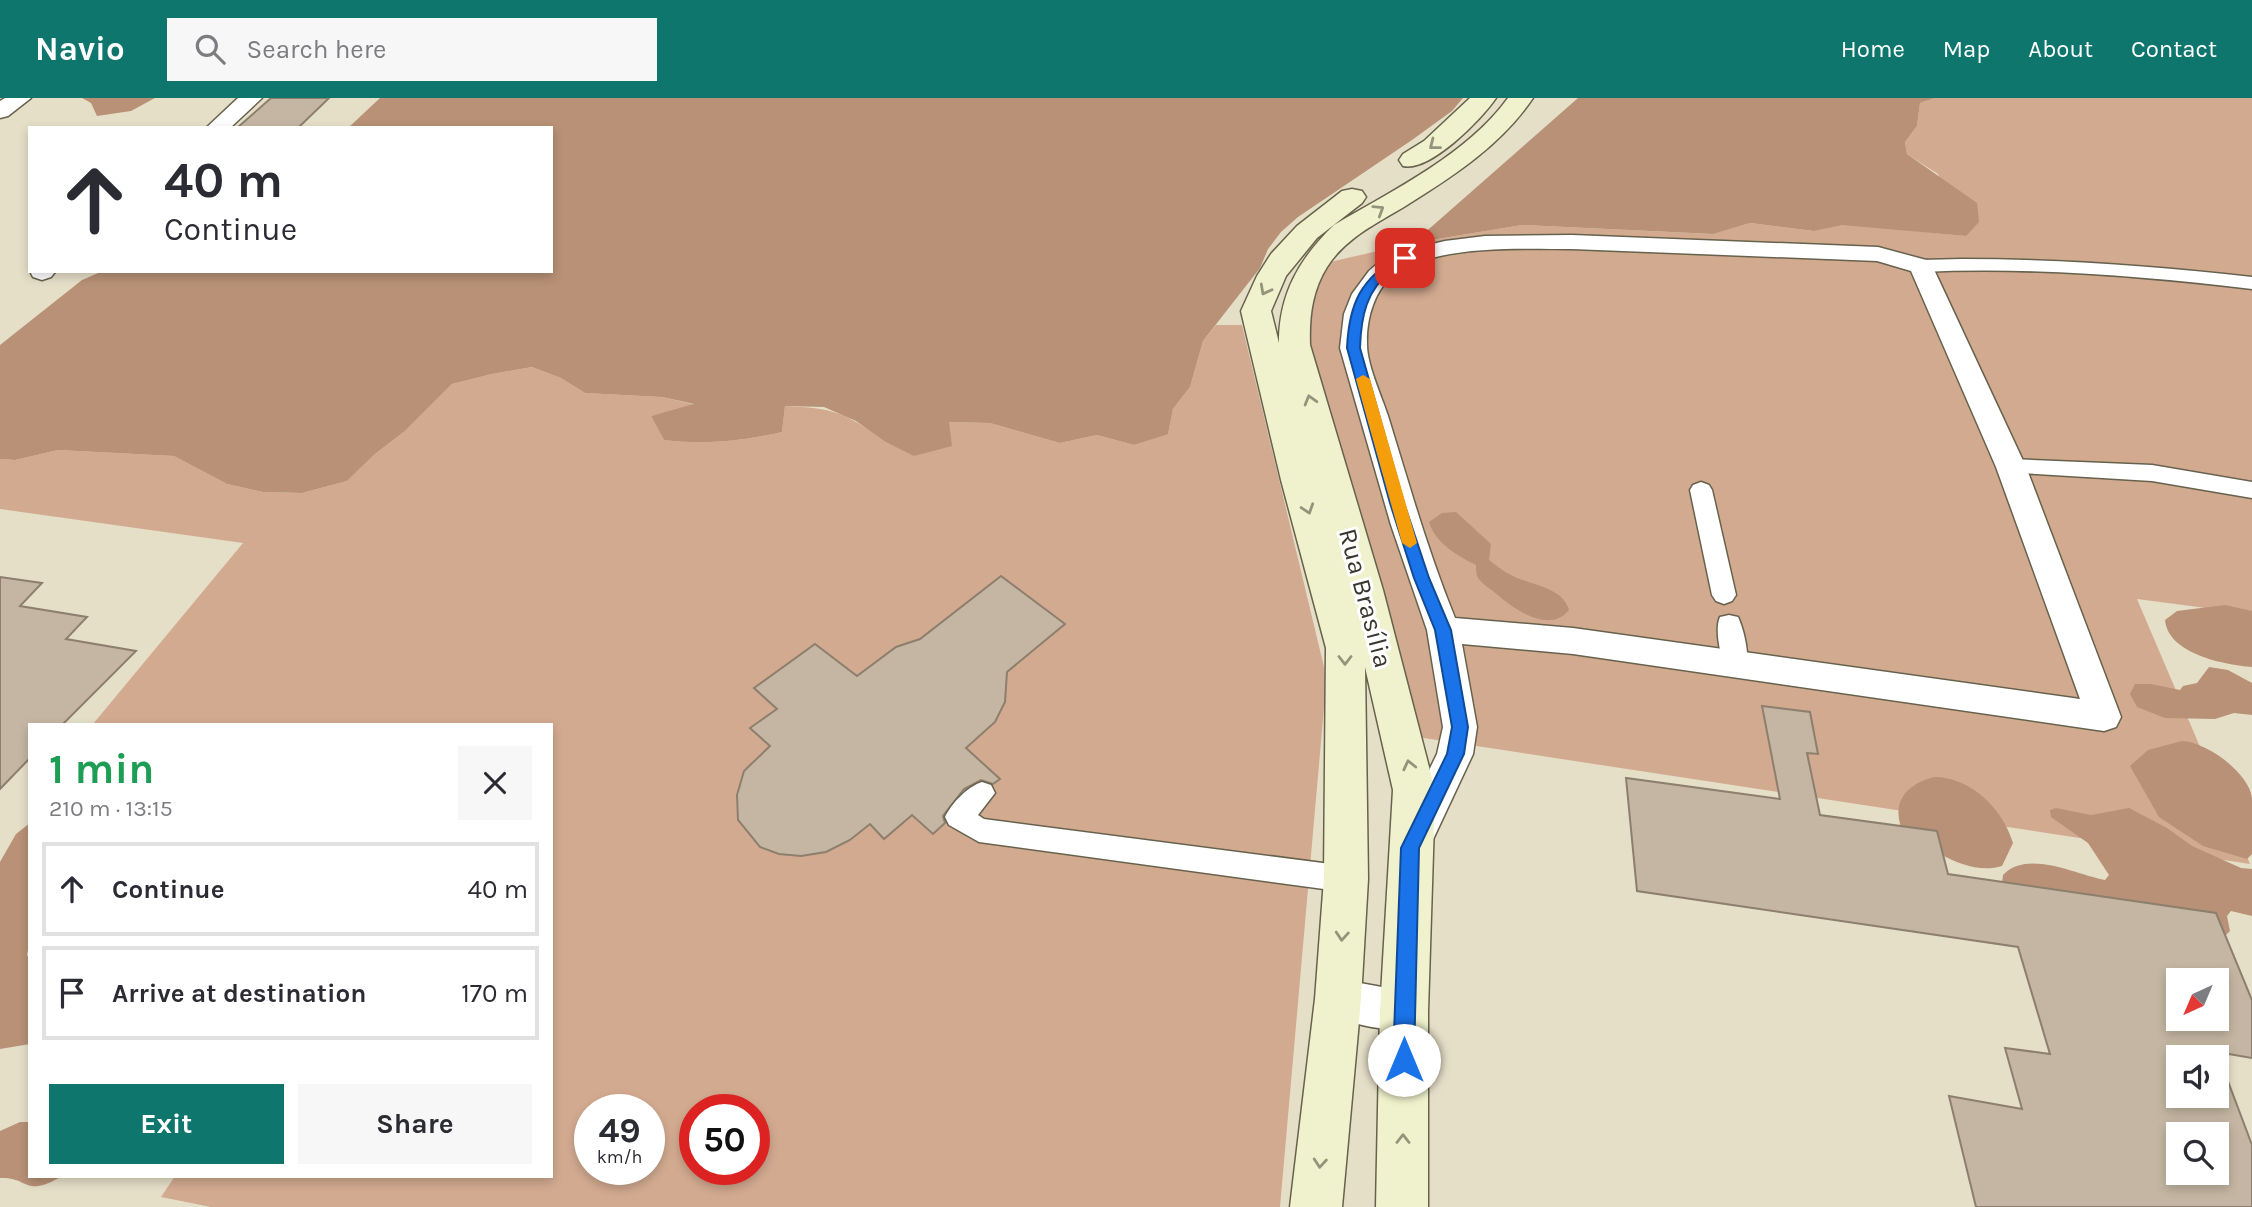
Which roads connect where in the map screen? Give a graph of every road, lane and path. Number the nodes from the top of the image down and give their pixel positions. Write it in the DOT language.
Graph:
graph roads {
  1 [pos="20,98"];
  2 [pos="251,98"];
  3 [pos="1484,98"];
  4 [pos="1521,98"];
  5 [pos="0,111"];
  6 [pos="219,126"];
  7 [pos="1921,266"];
  8 [pos="2252,283"];
  9 [pos="2011,467"];
  10 [pos="1701,490"];
  11 [pos="2252,491"];
  12 [pos="1724,595"];
  13 [pos="1729,624"];
  14 [pos="1443,630"];
  15 [pos="1736,665"];
  16 [pos="982,793"];
  17 [pos="1410,848"];
  18 [pos="1346,879"];
  19 [pos="1338,999"];
  20 [pos="1404,1011"];
  21 [pos="1316,1207"];
  22 [pos="1402,1207"];
  1 -- 5 [label="street"];
  2 -- 6 [label="street"];
  3 -- 18 [label="main road, Rua Brasília, one-way"];
  17 -- 4 [label="main road, Rua Brasília, one-way"];
  7 -- 8 [label="street"];
  7 -- 9 [label="street"];
  7 -- 14 [label="street"];
  9 -- 11 [label="street"];
  9 -- 15 [label="street"];
  10 -- 12 [label="street"];
  13 -- 15 [label="street"];
  14 -- 15 [label="street"];
  14 -- 17 [label="street"];
  16 -- 18 [label="street"];
  17 -- 20 [label="main road, Rua Brasília"];
  18 -- 19 [label="main road, Rua Brasília, one-way"];
  19 -- 20 [label="street"];
  19 -- 21 [label="main road, Rua Brasília, one-way"];
  22 -- 20 [label="main road, Rua Brasília, one-way"];
}
